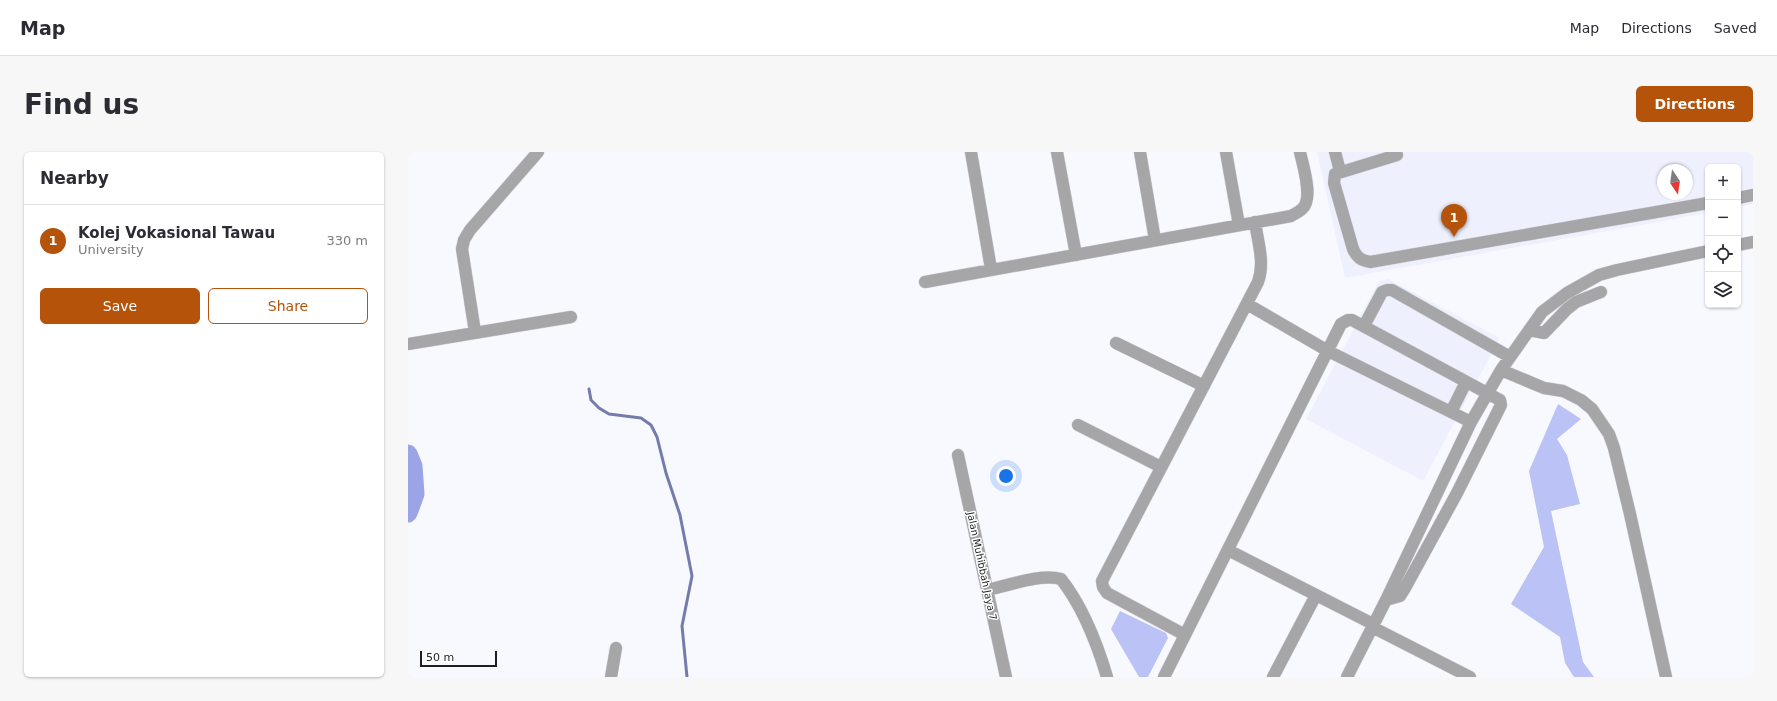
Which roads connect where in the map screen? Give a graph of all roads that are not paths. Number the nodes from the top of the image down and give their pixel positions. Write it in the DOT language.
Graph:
graph roads {
  1 [pos="538,152"];
  2 [pos="971,152"];
  3 [pos="1057,152"];
  4 [pos="1140,152"];
  5 [pos="1226,152"];
  6 [pos="1300,152"];
  7 [pos="1335,152"];
  8 [pos="1397,155"];
  9 [pos="1340,171"];
  10 [pos="1753,195"];
  11 [pos="1741,197"];
  12 [pos="1705,204"];
  13 [pos="1255,222"];
  14 [pos="1238,225"];
  15 [pos="1155,240"];
  16 [pos="1753,242"];
  17 [pos="1741,244"];
  18 [pos="1705,252"];
  19 [pos="1076,254"];
  20 [pos="991,269"];
  21 [pos="925,282"];
  22 [pos="1601,292"];
  23 [pos="1247,304"];
  24 [pos="571,317"];
  25 [pos="1364,326"];
  26 [pos="1529,330"];
  27 [pos="475,332"];
  28 [pos="1116,343"];
  29 [pos="408,344"];
  30 [pos="1328,351"];
  31 [pos="1510,357"];
  32 [pos="1501,370"];
  33 [pos="1466,382"];
  34 [pos="1204,386"];
  35 [pos="1487,393"];
  36 [pos="1451,412"];
  37 [pos="1471,422"];
  38 [pos="1078,425"];
  39 [pos="958,455"];
  40 [pos="1161,467"];
  41 [pos="1228,550"];
  42 [pos="987,590"];
  43 [pos="1316,595"];
  44 [pos="1386,600"];
  45 [pos="1372,625"];
  46 [pos="1185,635"];
  47 [pos="616,648"];
  48 [pos="1349,676"];
  49 [pos="611,677"];
  50 [pos="1006,677"];
  51 [pos="1107,677"];
  52 [pos="1164,677"];
  53 [pos="1273,677"];
  54 [pos="1470,677"];
  55 [pos="1666,677"];
  1 -- 27 [label="street"];
  2 -- 20 [label="street"];
  3 -- 19 [label="street"];
  4 -- 15 [label="street"];
  5 -- 14 [label="street"];
  6 -- 13 [label="street"];
  7 -- 9 [label="street"];
  8 -- 9 [label="street"];
  9 -- 12 [label="street"];
  10 -- 11 [label="street"];
  13 -- 14 [label="street"];
  13 -- 23 [label="street"];
  14 -- 15 [label="street"];
  15 -- 19 [label="street"];
  16 -- 17 [label="street"];
  18 -- 26 [label="street"];
  19 -- 20 [label="street"];
  20 -- 21 [label="street"];
  22 -- 26 [label="street"];
  23 -- 30 [label="street"];
  23 -- 34 [label="street"];
  24 -- 27 [label="street"];
  25 -- 30 [label="street"];
  25 -- 31 [label="street"];
  25 -- 33 [label="street"];
  26 -- 31 [label="street"];
  27 -- 29 [label="street"];
  28 -- 34 [label="street"];
  30 -- 36 [label="street"];
  30 -- 41 [label="street"];
  31 -- 32 [label="street"];
  32 -- 35 [label="street"];
  32 -- 55 [label="street"];
  33 -- 35 [label="street"];
  33 -- 36 [label="street"];
  34 -- 40 [label="street"];
  35 -- 37 [label="street"];
  35 -- 44 [label="street"];
  36 -- 37 [label="street"];
  37 -- 44 [label="street"];
  38 -- 40 [label="street"];
  39 -- 42 [label="street, Jalan Muhibbah Jaya 7"];
  40 -- 46 [label="street"];
  41 -- 43 [label="street"];
  41 -- 46 [label="street"];
  42 -- 50 [label="street, Jalan Muhibbah Jaya 7"];
  42 -- 51 [label="street"];
  43 -- 45 [label="street"];
  43 -- 53 [label="street"];
  44 -- 45 [label="street"];
  45 -- 48 [label="street"];
  45 -- 54 [label="street"];
  46 -- 52 [label="street"];
  47 -- 49 [label="street"];
}
